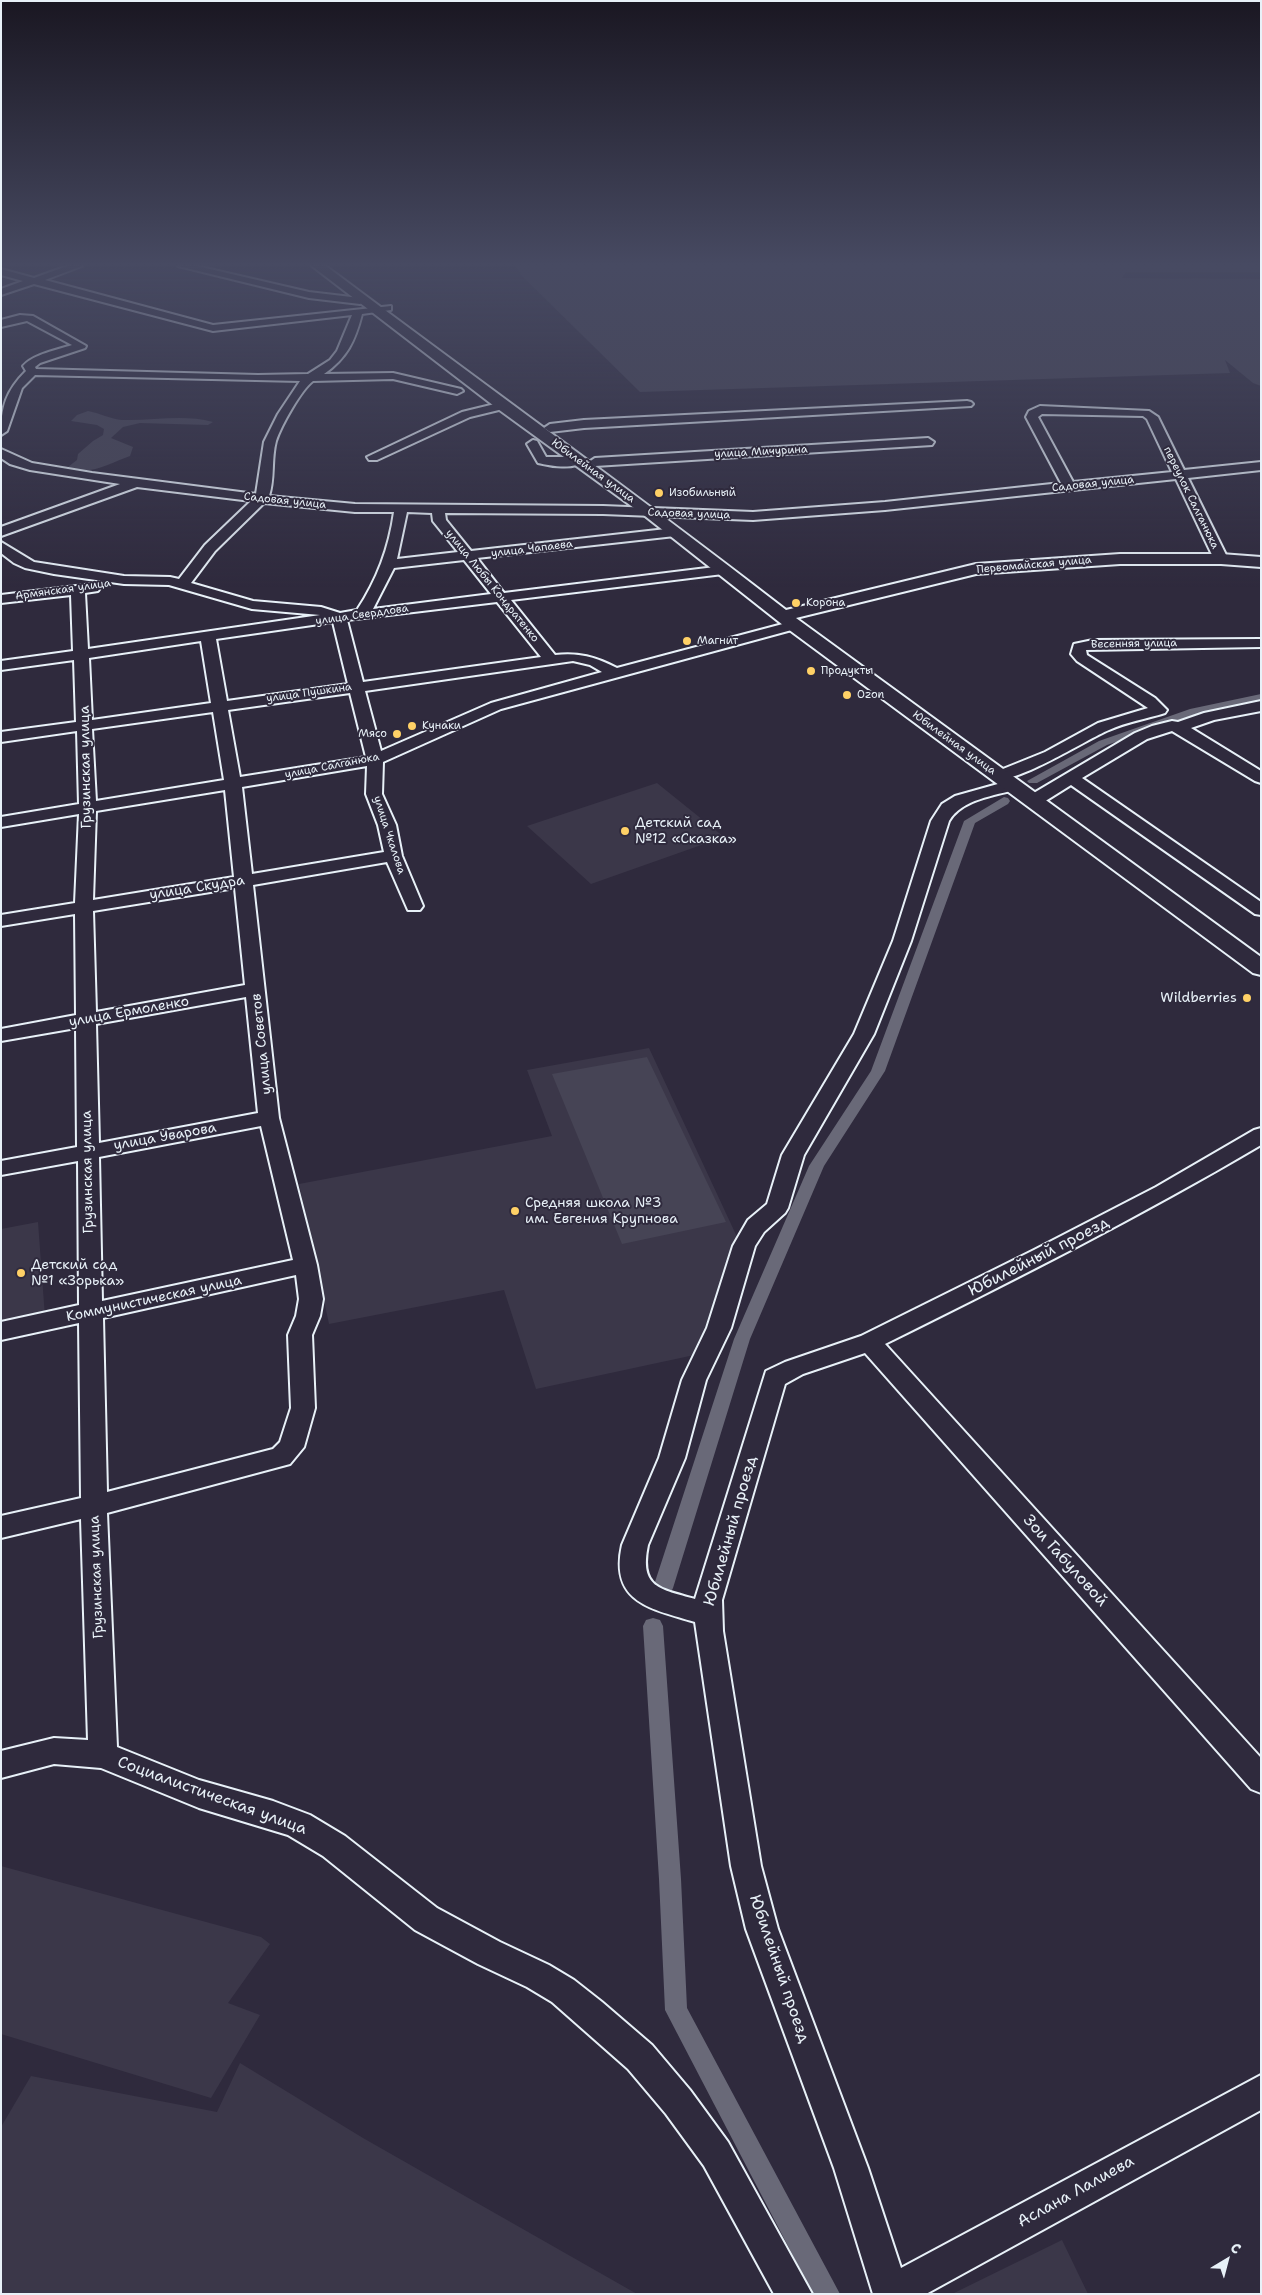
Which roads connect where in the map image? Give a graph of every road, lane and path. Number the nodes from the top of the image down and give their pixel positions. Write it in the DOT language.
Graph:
graph roads {
  1 [pos="31,373"];
  2 [pos="62,373"];
  3 [pos="316,373"];
  4 [pos="466,373"];
  5 [pos="467,373"];
  6 [pos="310,377"];
  7 [pos="1,391"];
  8 [pos="457,391"];
  9 [pos="12,398"];
  10 [pos="967,404"];
  11 [pos="503,406"];
  12 [pos="550,428"];
  13 [pos="1,432"];
  14 [pos="928,442"];
  15 [pos="533,444"];
  16 [pos="1,453"];
  17 [pos="373,457"];
  18 [pos="578,461"];
  19 [pos="595,462"];
  20 [pos="30,466"];
  21 [pos="1261,466"];
  22 [pos="1,472"];
  23 [pos="1178,475"];
  24 [pos="137,483"];
  25 [pos="1069,486"];
  26 [pos="261,499"];
  27 [pos="401,509"];
  28 [pos="438,509"];
  29 [pos="651,513"];
  30 [pos="1,532"];
  31 [pos="675,532"];
  32 [pos="1,546"];
  33 [pos="467,556"];
  34 [pos="1221,559"];
  35 [pos="1261,562"];
  36 [pos="389,564"];
  37 [pos="724,570"];
  38 [pos="124,580"];
  39 [pos="183,583"];
  40 [pos="78,590"];
  41 [pos="500,597"];
  42 [pos="1,599"];
  43 [pos="362,614"];
  44 [pos="339,617"];
  45 [pos="789,621"];
  46 [pos="208,636"];
  47 [pos="1261,643"];
  48 [pos="83,655"];
  49 [pos="551,660"];
  50 [pos="1,666"];
  51 [pos="615,673"];
  52 [pos="357,686"];
  53 [pos="221,706"];
  54 [pos="1261,706"];
  55 [pos="85,726"];
  56 [pos="1179,727"];
  57 [pos="1,737"];
  58 [pos="375,760"];
  59 [pos="1071,778"];
  60 [pos="1261,778"];
  61 [pos="1005,780"];
  62 [pos="233,784"];
  63 [pos="1033,801"];
  64 [pos="88,808"];
  65 [pos="1,822"];
  66 [pos="393,856"];
  67 [pos="244,881"];
  68 [pos="414,906"];
  69 [pos="84,907"];
  70 [pos="1261,910"];
  71 [pos="1,921"];
  72 [pos="1261,968"];
  73 [pos="256,989"];
  74 [pos="86,1019"];
  75 [pos="1,1034"];
  76 [pos="269,1118"];
  77 [pos="1261,1135"];
  78 [pos="88,1151"];
  79 [pos="1,1168"];
  80 [pos="306,1265"];
  81 [pos="91,1313"];
  82 [pos="1,1331"];
  83 [pos="869,1342"];
  84 [pos="94,1506"];
  85 [pos="1,1527"];
  86 [pos="707,1614"];
  87 [pos="103,1755"];
  88 [pos="1,1765"];
  89 [pos="1261,1779"];
  90 [pos="1261,2092"];
  91 [pos="891,2293"];
  92 [pos="794,2294"];
  1 -- 9 [label="street"];
  2 -- 6 [label="street"];
  3 -- 6 [label="street"];
  4 -- 11 [label="main road, Юбилейная улица"];
  5 -- 12 [label="main road, Юбилейная улица"];
  6 -- 8 [label="street"];
  6 -- 26 [label="street"];
  7 -- 9 [label="street"];
  9 -- 13 [label="street"];
  10 -- 12 [label="street"];
  11 -- 17 [label="street"];
  11 -- 18 [label="main road, Юбилейная улица"];
  12 -- 19 [label="main road, Юбилейная улица"];
  14 -- 19 [label="street, улица Мичурина"];
  15 -- 18 [label="street"];
  16 -- 20 [label="street, Садовая улица"];
  18 -- 29 [label="main road, Юбилейная улица"];
  19 -- 29 [label="main road, Юбилейная улица"];
  20 -- 22 [label="street"];
  20 -- 24 [label="street, Садовая улица"];
  21 -- 23 [label="street, Садовая улица"];
  23 -- 25 [label="street, Садовая улица"];
  23 -- 25 [label="street, переулок Салганюка"];
  23 -- 34 [label="street, переулок Салганюка"];
  24 -- 26 [label="street, Садовая улица"];
  24 -- 30 [label="street"];
  25 -- 29 [label="street, Садовая улица"];
  26 -- 27 [label="street, Садовая улица"];
  26 -- 39 [label="street"];
  27 -- 28 [label="street, Садовая улица"];
  27 -- 36 [label="street"];
  28 -- 29 [label="street, Садовая улица"];
  28 -- 33 [label="street, улица Любы Кондратенко"];
  29 -- 31 [label="main road, Юбилейная улица"];
  31 -- 33 [label="street, улица Чапаева"];
  31 -- 37 [label="main road, Юбилейная улица"];
  32 -- 38 [label="street"];
  33 -- 36 [label="street, улица Чапаева"];
  33 -- 41 [label="street, улица Любы Кондратенко"];
  34 -- 35 [label="main road, Первомайская улица"];
  34 -- 45 [label="main road, Первомайская улица"];
  36 -- 43 [label="street"];
  37 -- 41 [label="street, улица Свердлова"];
  37 -- 45 [label="main road, Юбилейная улица"];
  38 -- 39 [label="street"];
  38 -- 40 [label="street, Армянская улица"];
  39 -- 44 [label="street"];
  40 -- 42 [label="street, Армянская улица"];
  40 -- 48 [label="street, Грузинская улица"];
  41 -- 43 [label="street, улица Свердлова"];
  41 -- 49 [label="street, улица Любы Кондратенко"];
  43 -- 44 [label="street, улица Свердлова"];
  44 -- 46 [label="street, улица Свердлова"];
  44 -- 52 [label="street, улица Чкалова"];
  45 -- 51 [label="street, улица Салганюка"];
  45 -- 61 [label="main road, Юбилейная улица"];
  46 -- 48 [label="street, улица Свердлова"];
  46 -- 53 [label="street, улица Советов"];
  47 -- 61 [label="street, Весенняя улица"];
  48 -- 50 [label="street, улица Свердлова"];
  48 -- 55 [label="street, Грузинская улица"];
  49 -- 51 [label="street, улица Пушкина"];
  49 -- 52 [label="street, улица Пушкина"];
  51 -- 58 [label="street, улица Салганюка"];
  52 -- 53 [label="street, улица Пушкина"];
  52 -- 58 [label="street, улица Чкалова"];
  53 -- 55 [label="street, улица Пушкина"];
  53 -- 62 [label="street, улица Советов"];
  54 -- 56 [label="street"];
  55 -- 57 [label="street, улица Пушкина"];
  55 -- 64 [label="street, Грузинская улица"];
  56 -- 59 [label="street"];
  56 -- 60 [label="street"];
  58 -- 62 [label="street, улица Салганюка"];
  58 -- 66 [label="street, улица Чкалова"];
  59 -- 63 [label="street"];
  59 -- 70 [label="street"];
  61 -- 63 [label="main road, Юбилейная улица"];
  61 -- 86 [label="street"];
  62 -- 64 [label="street, улица Салганюка"];
  62 -- 67 [label="street, улица Советов"];
  63 -- 72 [label="main road, Юбилейная улица"];
  64 -- 65 [label="street, улица Салганюка"];
  64 -- 69 [label="street, Грузинская улица"];
  66 -- 67 [label="street, улица Скудра"];
  66 -- 68 [label="street, улица Чкалова"];
  67 -- 69 [label="street, улица Скудра"];
  67 -- 73 [label="street, улица Советов"];
  69 -- 71 [label="street, улица Скудра"];
  69 -- 74 [label="street, Грузинская улица"];
  73 -- 74 [label="street, улица Ермоленко"];
  73 -- 76 [label="street, улица Советов"];
  74 -- 75 [label="street, улица Ермоленко"];
  74 -- 78 [label="street, Грузинская улица"];
  76 -- 78 [label="street, улица Уварова"];
  76 -- 80 [label="street, улица Советов"];
  77 -- 83 [label="street, Юбилейный проезд"];
  78 -- 79 [label="street, улица Уварова"];
  78 -- 81 [label="street, Грузинская улица"];
  80 -- 81 [label="street, Коммунистическая улица"];
  80 -- 84 [label="street, улица Советов"];
  81 -- 82 [label="street, Коммунистическая улица"];
  81 -- 84 [label="street, Грузинская улица"];
  83 -- 86 [label="street, Юбилейный проезд"];
  83 -- 89 [label="street, Зои Габуловой"];
  84 -- 85 [label="street"];
  84 -- 87 [label="street, Грузинская улица"];
  86 -- 91 [label="street, Юбилейный проезд"];
  87 -- 88 [label="street, Социалистическая улица"];
  87 -- 92 [label="street, Социалистическая улица"];
  90 -- 91 [label="street, Аслана Лалиева"];
}
